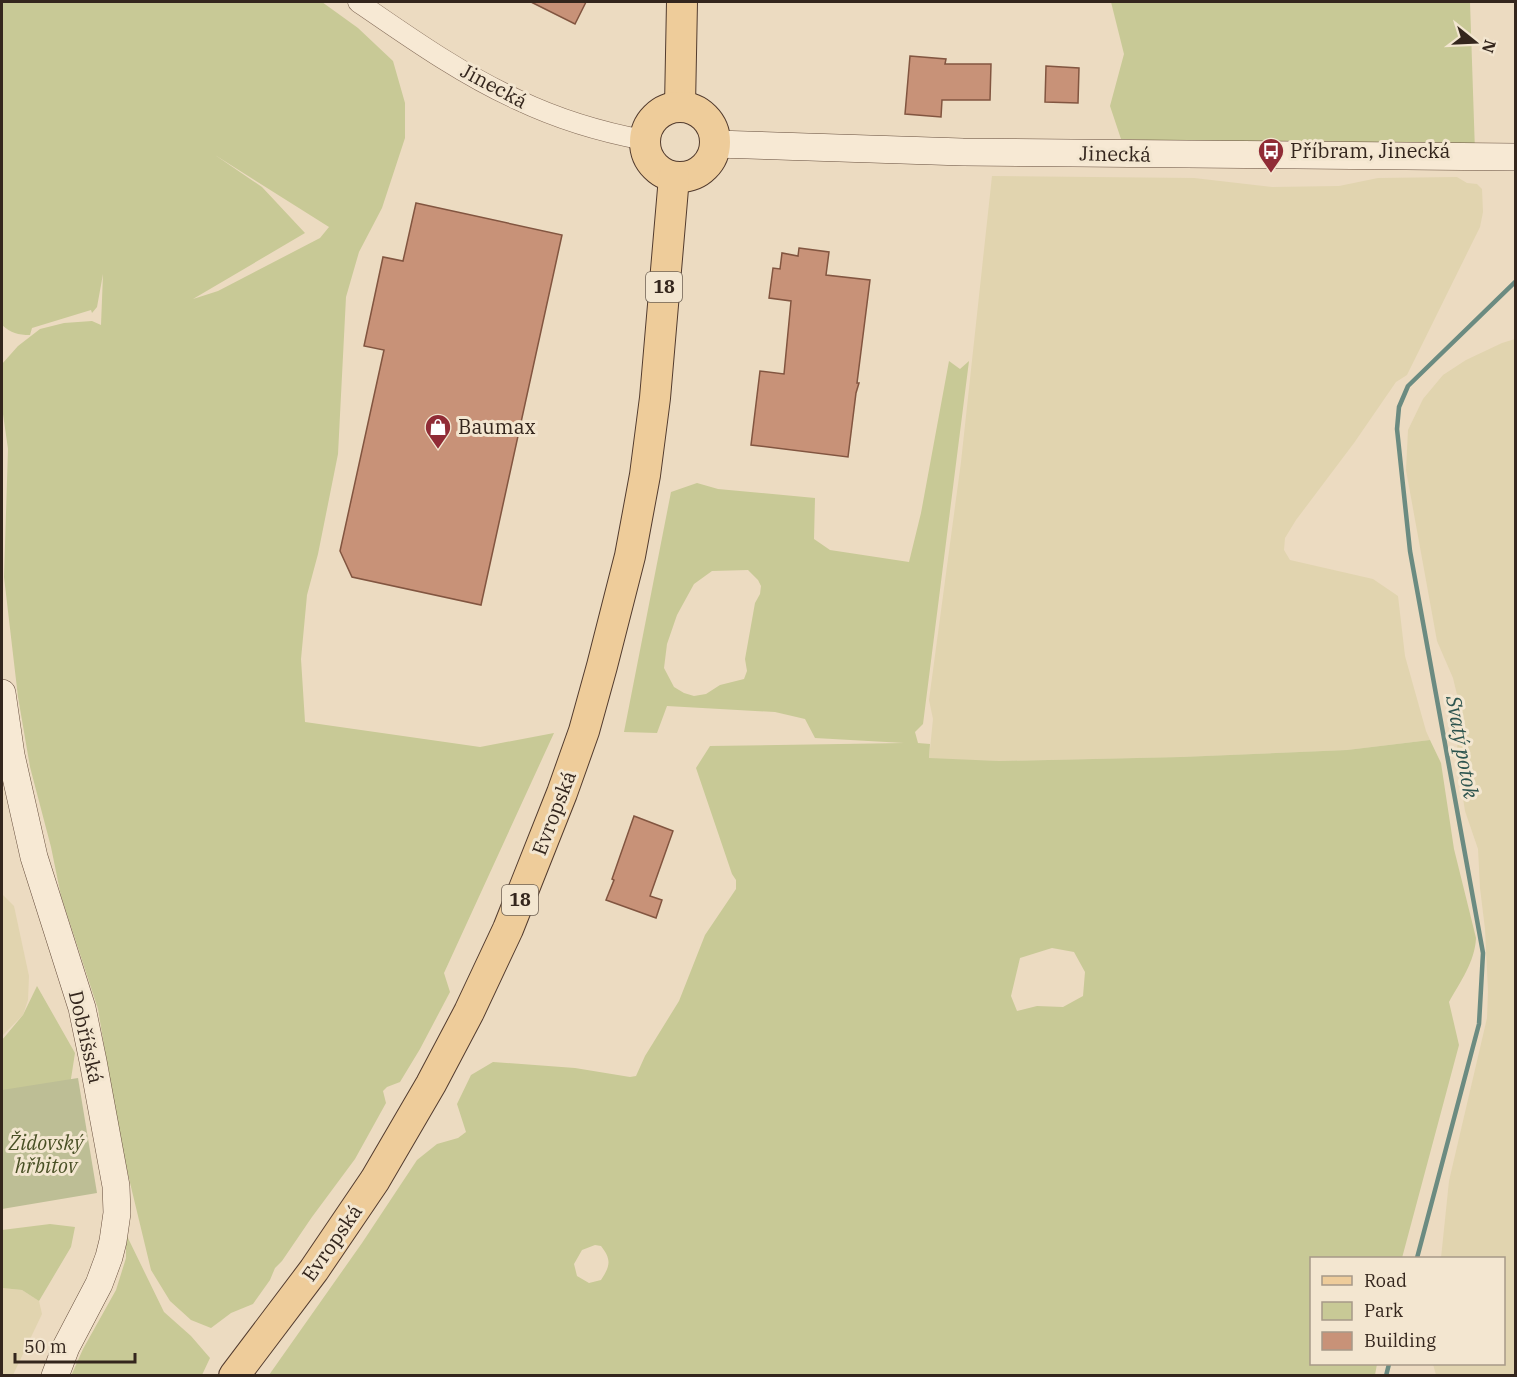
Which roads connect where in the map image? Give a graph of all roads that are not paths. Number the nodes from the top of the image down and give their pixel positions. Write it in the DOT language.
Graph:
graph roads {
  1 [pos="358,2"];
  2 [pos="682,2"];
  3 [pos="680,106"];
  4 [pos="644,140"];
  5 [pos="715,144"];
  6 [pos="1515,158"];
  7 [pos="674,177"];
  8 [pos="2,693"];
  9 [pos="56,1376"];
  10 [pos="234,1376"];
  1 -- 4 [label="street, Jinecká"];
  2 -- 3 [label="main road"];
  3 -- 4 [label="main road"];
  3 -- 5 [label="main road"];
  4 -- 7 [label="main road"];
  5 -- 6 [label="main road, Jinecká"];
  5 -- 7 [label="main road"];
  7 -- 10 [label="main road, Evropská / 18"];
  8 -- 9 [label="main road, Dobříšská"];
}
